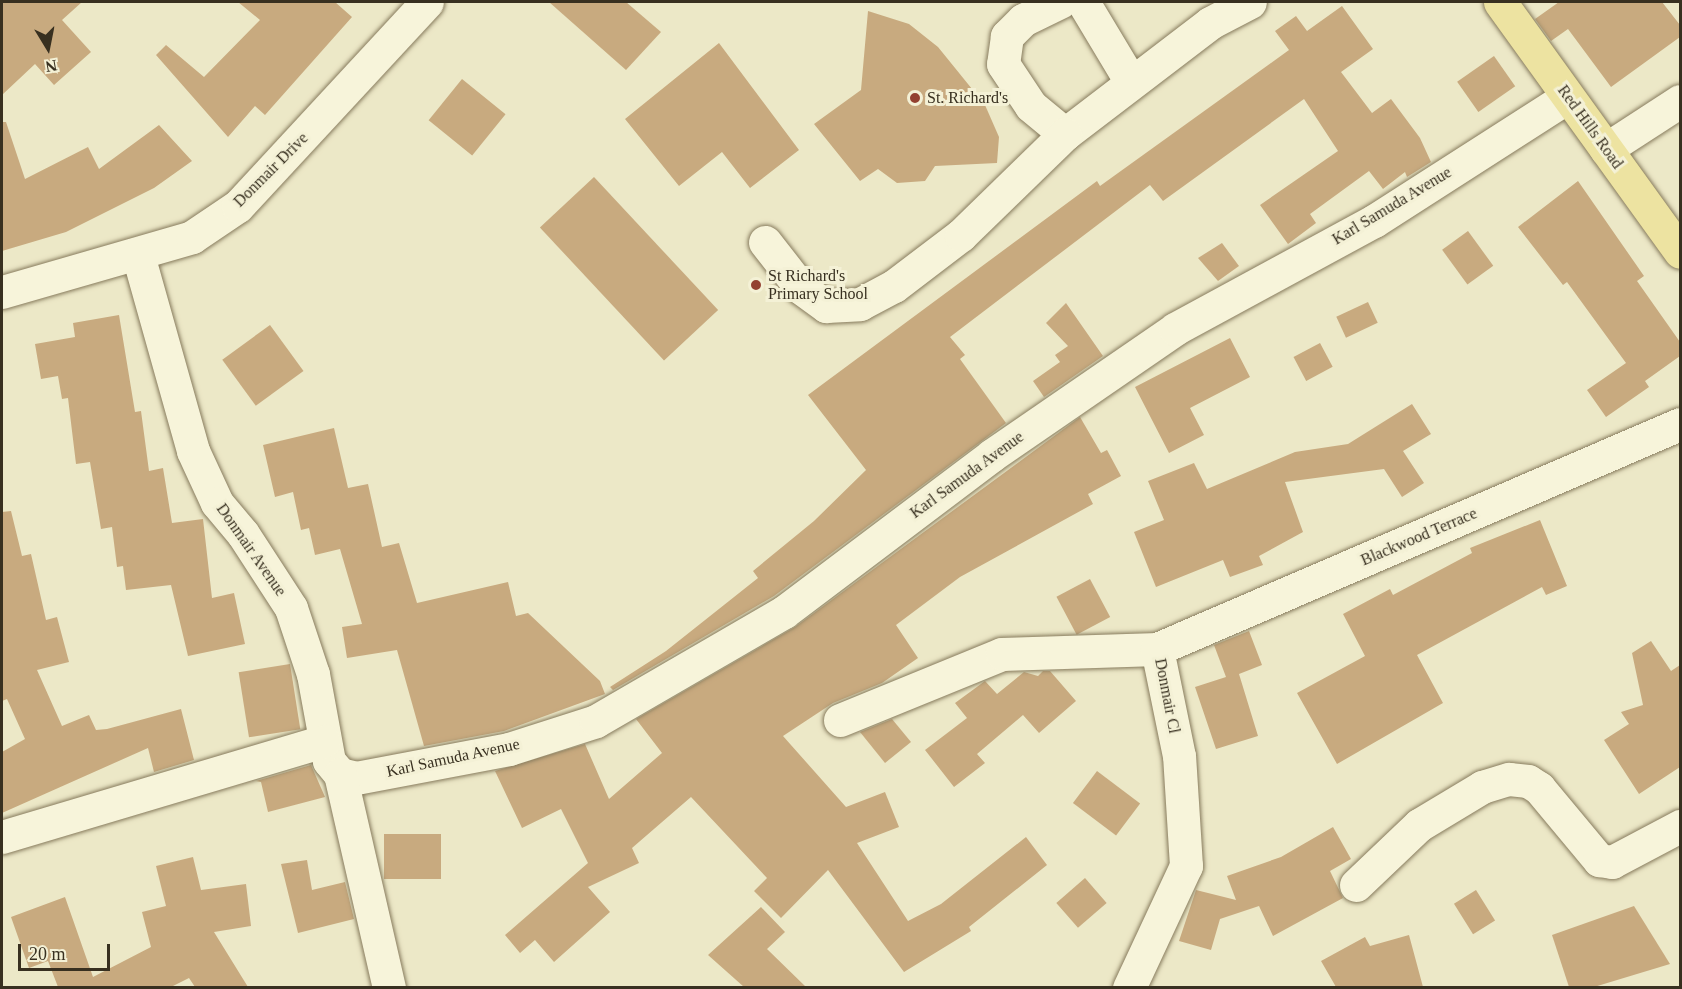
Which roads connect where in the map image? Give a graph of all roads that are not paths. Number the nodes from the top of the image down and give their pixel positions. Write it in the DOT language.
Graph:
graph roads {
  1 [pos="427,2"];
  2 [pos="1060,2"];
  3 [pos="1083,2"];
  4 [pos="1250,2"];
  5 [pos="1500,2"];
  6 [pos="1131,82"];
  7 [pos="1567,97"];
  8 [pos="1680,100"];
  9 [pos="1065,134"];
  10 [pos="1606,150"];
  11 [pos="765,242"];
  12 [pos="1680,252"];
  13 [pos="138,255"];
  14 [pos="2,292"];
  15 [pos="1680,424"];
  16 [pos="1157,649"];
  17 [pos="840,720"];
  18 [pos="324,741"];
  19 [pos="340,774"];
  20 [pos="1680,826"];
  21 [pos="2,837"];
  22 [pos="1356,885"];
  23 [pos="389,987"];
  24 [pos="1129,987"];
  1 -- 13 [label="street, Donmair Drive"];
  2 -- 9 [label="street"];
  3 -- 6 [label="street"];
  4 -- 6 [label="street"];
  5 -- 7 [label="main road, Red Hills Road"];
  6 -- 9 [label="street"];
  7 -- 10 [label="main road, Red Hills Road"];
  7 -- 19 [label="street, Karl Samuda Avenue"];
  8 -- 10 [label="street"];
  9 -- 11 [label="street"];
  10 -- 12 [label="main road, Red Hills Road"];
  13 -- 14 [label="street, Donmair Drive"];
  13 -- 18 [label="street, Donmair Avenue"];
  15 -- 16 [label="street, Blackwood Terrace"];
  16 -- 17 [label="street, Donmair Cl"];
  16 -- 24 [label="street, Donmair Cl"];
  18 -- 19 [label="street, Donmair Avenue"];
  18 -- 21 [label="street"];
  19 -- 23 [label="street, Donmair Avenue"];
  20 -- 22 [label="street"];
}
